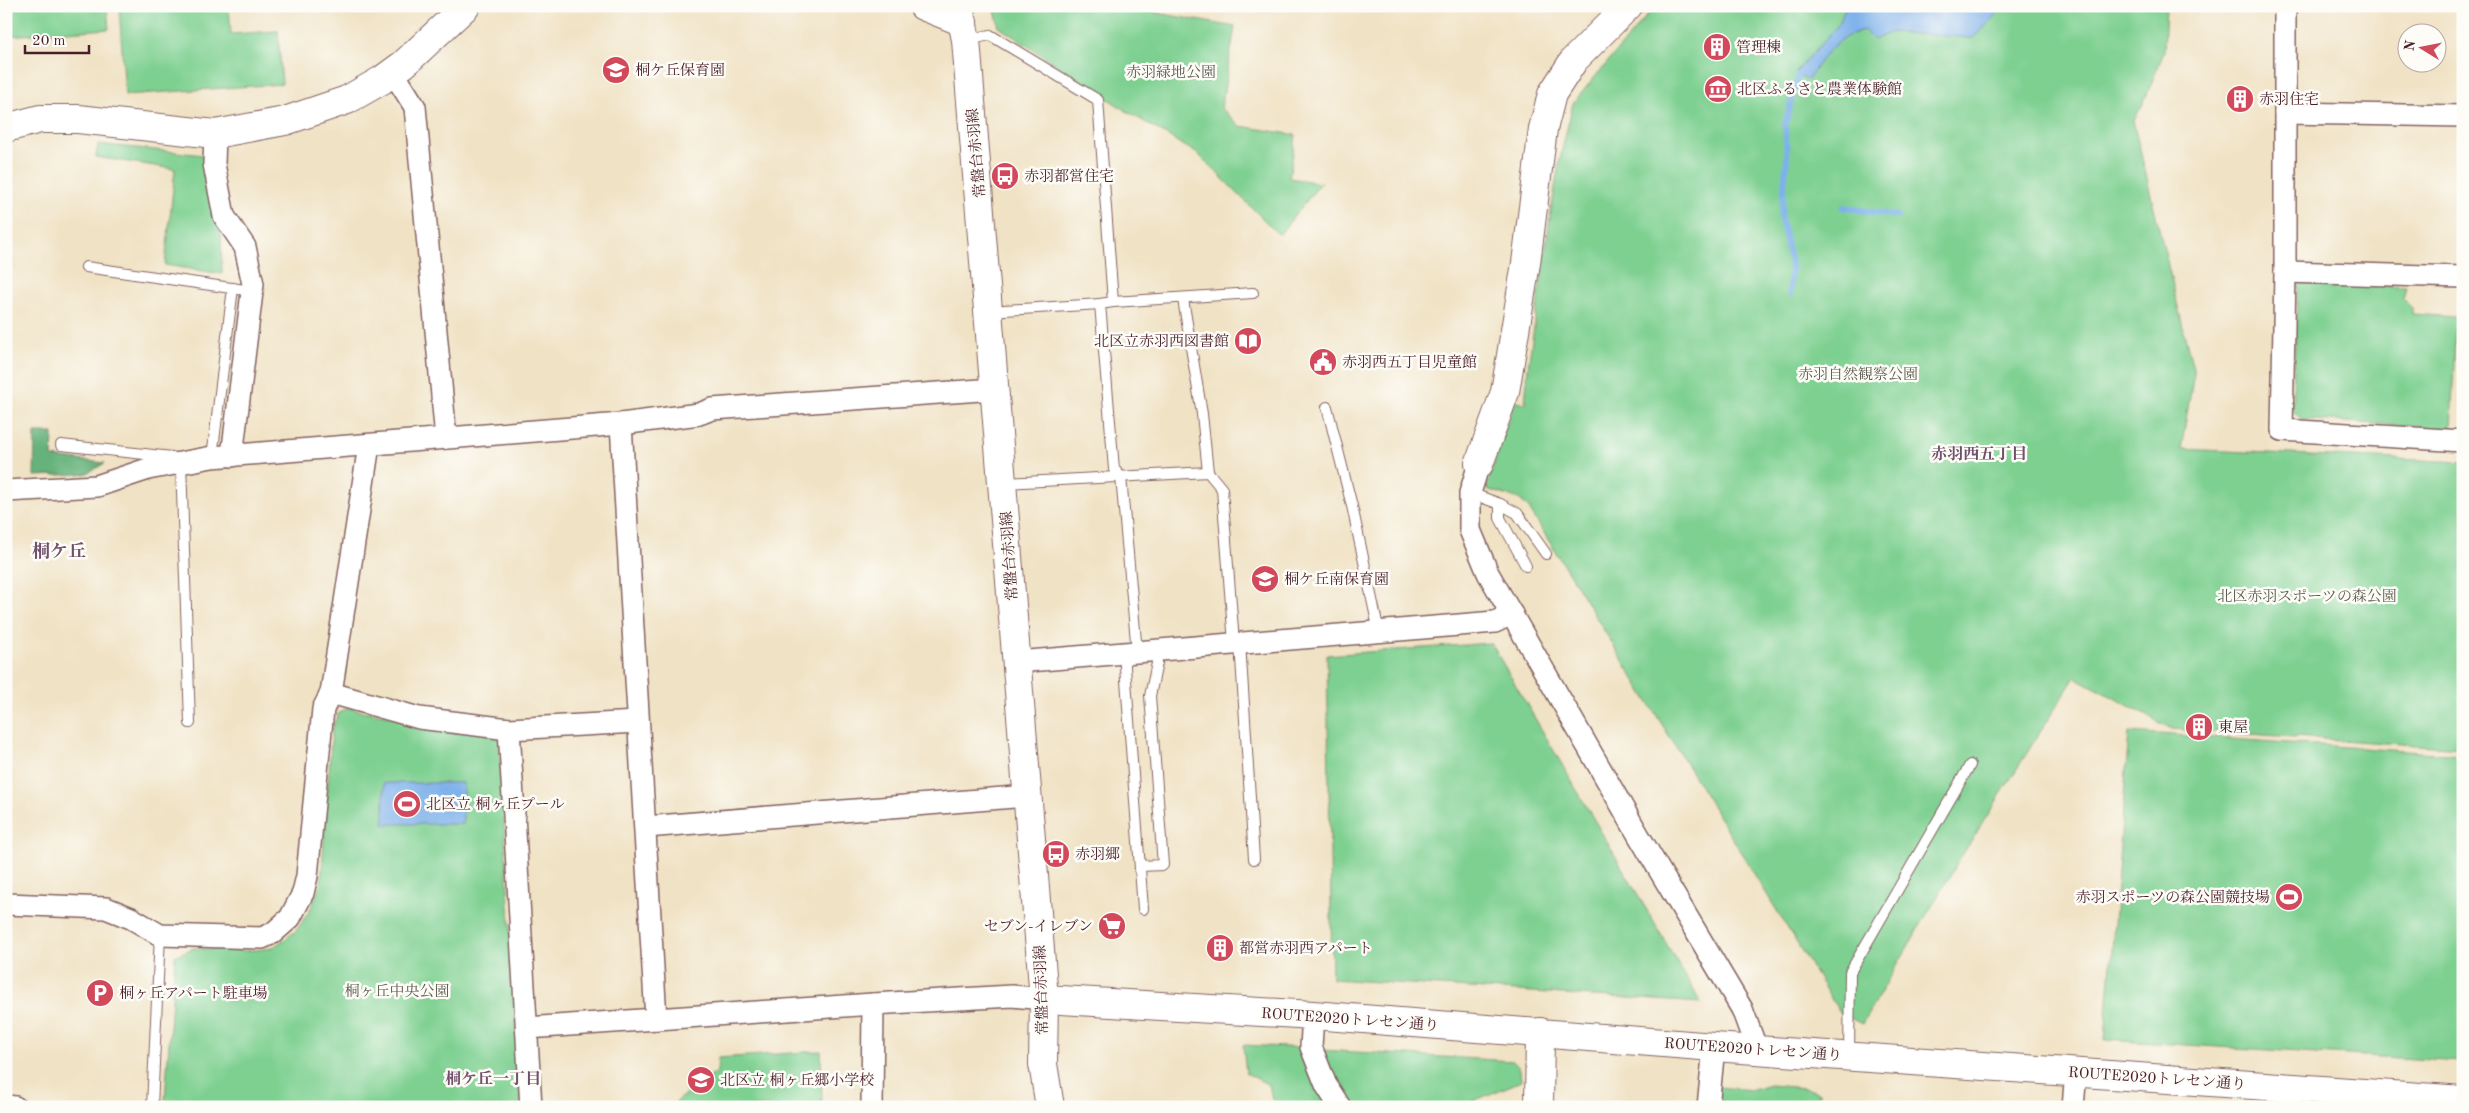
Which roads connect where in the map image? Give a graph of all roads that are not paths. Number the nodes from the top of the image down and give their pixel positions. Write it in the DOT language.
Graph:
graph roads {
  1 [pos="466,6"];
  2 [pos="924,6"];
  3 [pos="1628,6"];
  4 [pos="2285,6"];
  5 [pos="963,23"];
  6 [pos="394,72"];
  7 [pos="2285,112"];
  8 [pos="2463,116"];
  9 [pos="6,128"];
  10 [pos="215,134"];
  11 [pos="86,267"];
  12 [pos="2285,272"];
  13 [pos="2463,277"];
  14 [pos="243,289"];
  15 [pos="1253,293"];
  16 [pos="1183,299"];
  17 [pos="1113,302"];
  18 [pos="1100,304"];
  19 [pos="989,311"];
  20 [pos="995,389"];
  21 [pos="1327,407"];
  22 [pos="621,424"];
  23 [pos="446,438"];
  24 [pos="2463,441"];
  25 [pos="61,445"];
  26 [pos="369,445"];
  27 [pos="205,459"];
  28 [pos="1479,464"];
  29 [pos="1208,472"];
  30 [pos="1121,477"];
  31 [pos="1003,483"];
  32 [pos="6,491"];
  33 [pos="1470,493"];
  34 [pos="1500,504"];
  35 [pos="1546,554"];
  36 [pos="1526,566"];
  37 [pos="1512,614"];
  38 [pos="1379,632"];
  39 [pos="1237,643"];
  40 [pos="1139,652"];
  41 [pos="1017,662"];
  42 [pos="331,693"];
  43 [pos="637,722"];
  44 [pos="190,724"];
  45 [pos="509,729"];
  46 [pos="1970,765"];
  47 [pos="1028,796"];
  48 [pos="646,826"];
  49 [pos="1254,858"];
  50 [pos="1140,866"];
  51 [pos="6,904"];
  52 [pos="1143,909"];
  53 [pos="160,935"];
  54 [pos="1044,999"];
  55 [pos="872,1004"];
  56 [pos="1313,1016"];
  57 [pos="656,1019"];
  58 [pos="527,1028"];
  59 [pos="1540,1032"];
  60 [pos="1714,1047"];
  61 [pos="1757,1050"];
  62 [pos="1849,1056"];
  63 [pos="2076,1072"];
  64 [pos="2446,1102"];
  65 [pos="6,1106"];
  66 [pos="15,1107"];
  67 [pos="152,1107"];
  68 [pos="531,1107"];
  69 [pos="872,1107"];
  70 [pos="1050,1107"];
  71 [pos="1340,1107"];
  72 [pos="1539,1107"];
  73 [pos="1708,1107"];
  74 [pos="2073,1107"];
  1 -- 6 [label="main road"];
  2 -- 5 [label="main road"];
  3 -- 28 [label="main road"];
  4 -- 7 [label="street"];
  5 -- 17 [label="lane"];
  5 -- 19 [label="main road, 常盤台赤羽線"];
  6 -- 10 [label="main road"];
  6 -- 23 [label="street"];
  7 -- 8 [label="street"];
  7 -- 12 [label="street"];
  9 -- 10 [label="main road"];
  10 -- 14 [label="street"];
  11 -- 14 [label="lane"];
  12 -- 13 [label="street"];
  12 -- 24 [label="street"];
  14 -- 27 [label="street"];
  15 -- 16 [label="lane"];
  16 -- 17 [label="lane"];
  16 -- 29 [label="lane"];
  17 -- 18 [label="lane"];
  18 -- 19 [label="lane"];
  18 -- 30 [label="lane"];
  19 -- 20 [label="main road, 常盤台赤羽線"];
  20 -- 22 [label="street"];
  20 -- 31 [label="main road, 常盤台赤羽線"];
  21 -- 38 [label="lane"];
  22 -- 23 [label="street"];
  22 -- 43 [label="street"];
  23 -- 26 [label="street"];
  25 -- 27 [label="lane"];
  26 -- 27 [label="street"];
  26 -- 42 [label="street"];
  27 -- 32 [label="street"];
  27 -- 44 [label="lane"];
  28 -- 33 [label="street"];
  29 -- 30 [label="lane"];
  29 -- 39 [label="lane"];
  30 -- 31 [label="lane"];
  30 -- 40 [label="lane"];
  31 -- 41 [label="main road, 常盤台赤羽線"];
  33 -- 34 [label="lane"];
  33 -- 37 [label="street"];
  34 -- 35 [label="lane"];
  34 -- 36 [label="lane"];
  37 -- 38 [label="street"];
  37 -- 61 [label="street"];
  38 -- 39 [label="street"];
  39 -- 40 [label="street"];
  39 -- 49 [label="lane"];
  40 -- 41 [label="street"];
  40 -- 50 [label="lane"];
  40 -- 50 [label="lane"];
  41 -- 47 [label="main road, 常盤台赤羽線"];
  42 -- 45 [label="street"];
  42 -- 53 [label="street"];
  43 -- 45 [label="street"];
  43 -- 48 [label="street"];
  45 -- 58 [label="street"];
  46 -- 62 [label="lane"];
  47 -- 48 [label="street"];
  47 -- 54 [label="main road, 常盤台赤羽線"];
  48 -- 57 [label="street"];
  50 -- 52 [label="lane"];
  51 -- 53 [label="street"];
  53 -- 67 [label="lane"];
  54 -- 55 [label="street"];
  54 -- 56 [label="main road, ROUTE2020トレセン通り"];
  54 -- 70 [label="main road, 常盤台赤羽線"];
  55 -- 57 [label="street"];
  55 -- 69 [label="street"];
  56 -- 59 [label="main road, ROUTE2020トレセン通り"];
  56 -- 71 [label="street"];
  57 -- 58 [label="street"];
  58 -- 68 [label="street"];
  59 -- 60 [label="main road, ROUTE2020トレセン通り"];
  59 -- 72 [label="main road"];
  60 -- 61 [label="main road, ROUTE2020トレセン通り"];
  60 -- 73 [label="street"];
  61 -- 62 [label="main road, ROUTE2020トレセン通り"];
  62 -- 63 [label="main road, ROUTE2020トレセン通り"];
  63 -- 64 [label="main road, ROUTE2020トレセン通り"];
  63 -- 74 [label="street"];
  65 -- 66 [label="street"];
}
